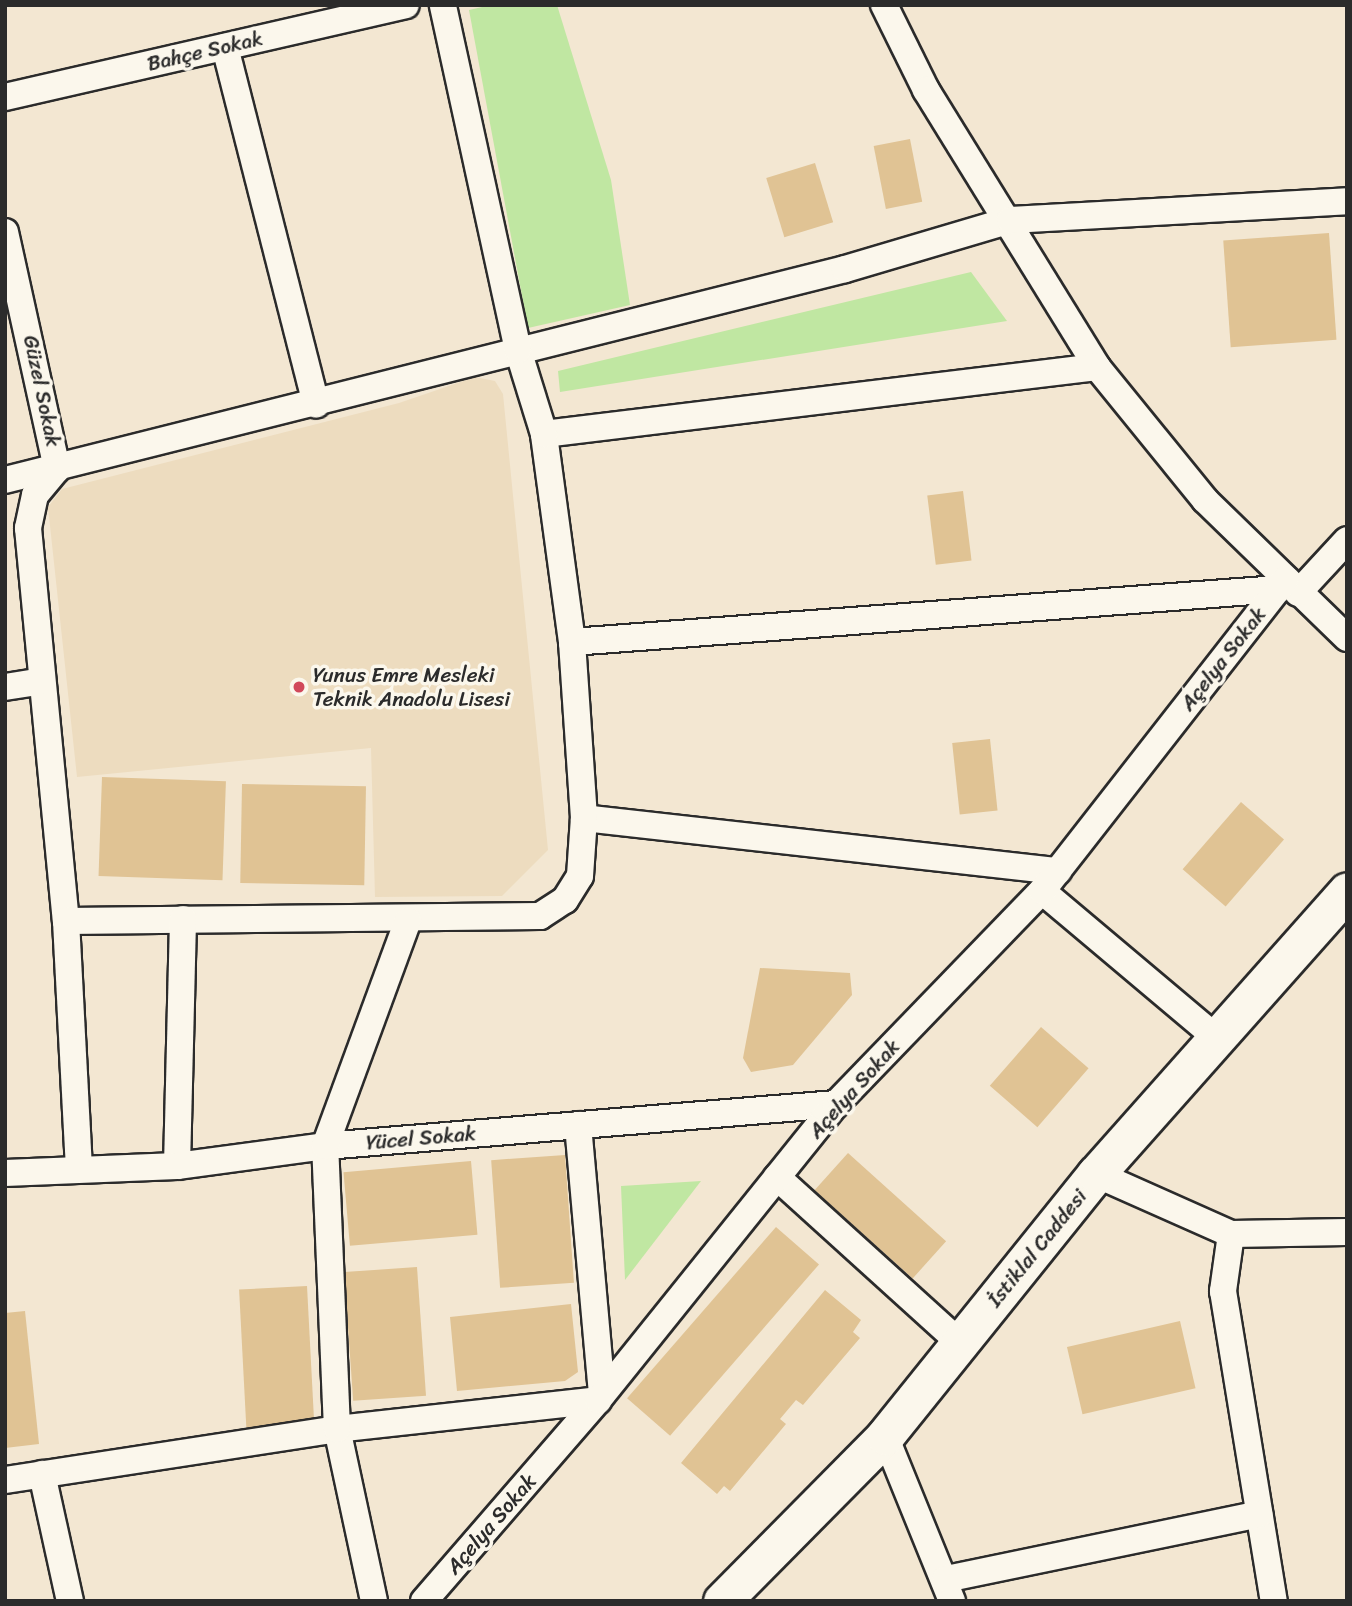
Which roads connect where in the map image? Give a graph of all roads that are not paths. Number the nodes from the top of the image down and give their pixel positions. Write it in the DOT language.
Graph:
graph roads {
  1 [pos="406,5"];
  2 [pos="443,5"];
  3 [pos="884,5"];
  4 [pos="225,47"];
  5 [pos="5,96"];
  6 [pos="1347,201"];
  7 [pos="1010,220"];
  8 [pos="5,232"];
  9 [pos="518,350"];
  10 [pos="1097,367"];
  11 [pos="316,405"];
  12 [pos="544,434"];
  13 [pos="57,470"];
  14 [pos="5,480"];
  15 [pos="1347,540"];
  16 [pos="1288,587"];
  17 [pos="1347,638"];
  18 [pos="572,642"];
  19 [pos="38,682"];
  20 [pos="5,687"];
  21 [pos="584,818"];
  22 [pos="1050,881"];
  23 [pos="1347,891"];
  24 [pos="183,919"];
  25 [pos="66,921"];
  26 [pos="408,921"];
  27 [pos="1219,1040"];
  28 [pos="836,1104"];
  29 [pos="578,1125"];
  30 [pos="325,1146"];
  31 [pos="177,1166"];
  32 [pos="79,1168"];
  33 [pos="5,1173"];
  34 [pos="1097,1174"];
  35 [pos="778,1177"];
  36 [pos="1347,1231"];
  37 [pos="1231,1234"];
  38 [pos="960,1343"];
  39 [pos="600,1397"];
  40 [pos="337,1429"];
  41 [pos="886,1436"];
  42 [pos="42,1474"];
  43 [pos="5,1480"];
  44 [pos="1259,1514"];
  45 [pos="949,1590"];
  46 [pos="1271,1600"];
  47 [pos="70,1601"];
  48 [pos="374,1601"];
  49 [pos="424,1601"];
  50 [pos="722,1601"];
  1 -- 4 [label="street, Bahçe Sokak"];
  2 -- 9 [label="street"];
  3 -- 7 [label="street"];
  4 -- 5 [label="street, Bahçe Sokak"];
  4 -- 11 [label="street"];
  6 -- 7 [label="street"];
  7 -- 9 [label="street"];
  7 -- 10 [label="street"];
  8 -- 13 [label="street, Güzel Sokak"];
  9 -- 11 [label="street"];
  9 -- 12 [label="street"];
  10 -- 12 [label="street"];
  10 -- 16 [label="street"];
  11 -- 13 [label="street"];
  12 -- 18 [label="street"];
  13 -- 14 [label="street"];
  13 -- 19 [label="street"];
  15 -- 16 [label="street, Açelya Sokak"];
  16 -- 17 [label="street"];
  16 -- 18 [label="street"];
  16 -- 22 [label="street, Açelya Sokak"];
  18 -- 21 [label="street"];
  19 -- 20 [label="street"];
  19 -- 25 [label="street"];
  21 -- 22 [label="street"];
  21 -- 26 [label="street"];
  22 -- 27 [label="street"];
  22 -- 28 [label="street, Açelya Sokak"];
  23 -- 27 [label="main road, İstiklal Caddesi"];
  24 -- 25 [label="street"];
  24 -- 26 [label="street"];
  24 -- 31 [label="street"];
  25 -- 32 [label="street"];
  26 -- 30 [label="street"];
  27 -- 34 [label="main road, İstiklal Caddesi"];
  28 -- 29 [label="street, Yücel Sokak"];
  28 -- 35 [label="street, Açelya Sokak"];
  29 -- 30 [label="street, Yücel Sokak"];
  29 -- 39 [label="street"];
  30 -- 31 [label="street, Yücel Sokak"];
  30 -- 40 [label="street"];
  31 -- 32 [label="street, Yücel Sokak"];
  32 -- 33 [label="street, Yücel Sokak"];
  34 -- 37 [label="street"];
  34 -- 38 [label="main road, İstiklal Caddesi"];
  35 -- 38 [label="street"];
  35 -- 39 [label="street, Açelya Sokak"];
  36 -- 37 [label="street"];
  37 -- 44 [label="street"];
  38 -- 41 [label="main road, İstiklal Caddesi"];
  39 -- 40 [label="street"];
  39 -- 49 [label="street, Açelya Sokak"];
  40 -- 42 [label="street"];
  40 -- 48 [label="street"];
  41 -- 45 [label="street"];
  41 -- 50 [label="main road, İstiklal Caddesi"];
  42 -- 43 [label="street"];
  42 -- 47 [label="street"];
  44 -- 45 [label="street"];
  44 -- 46 [label="street"];
}
